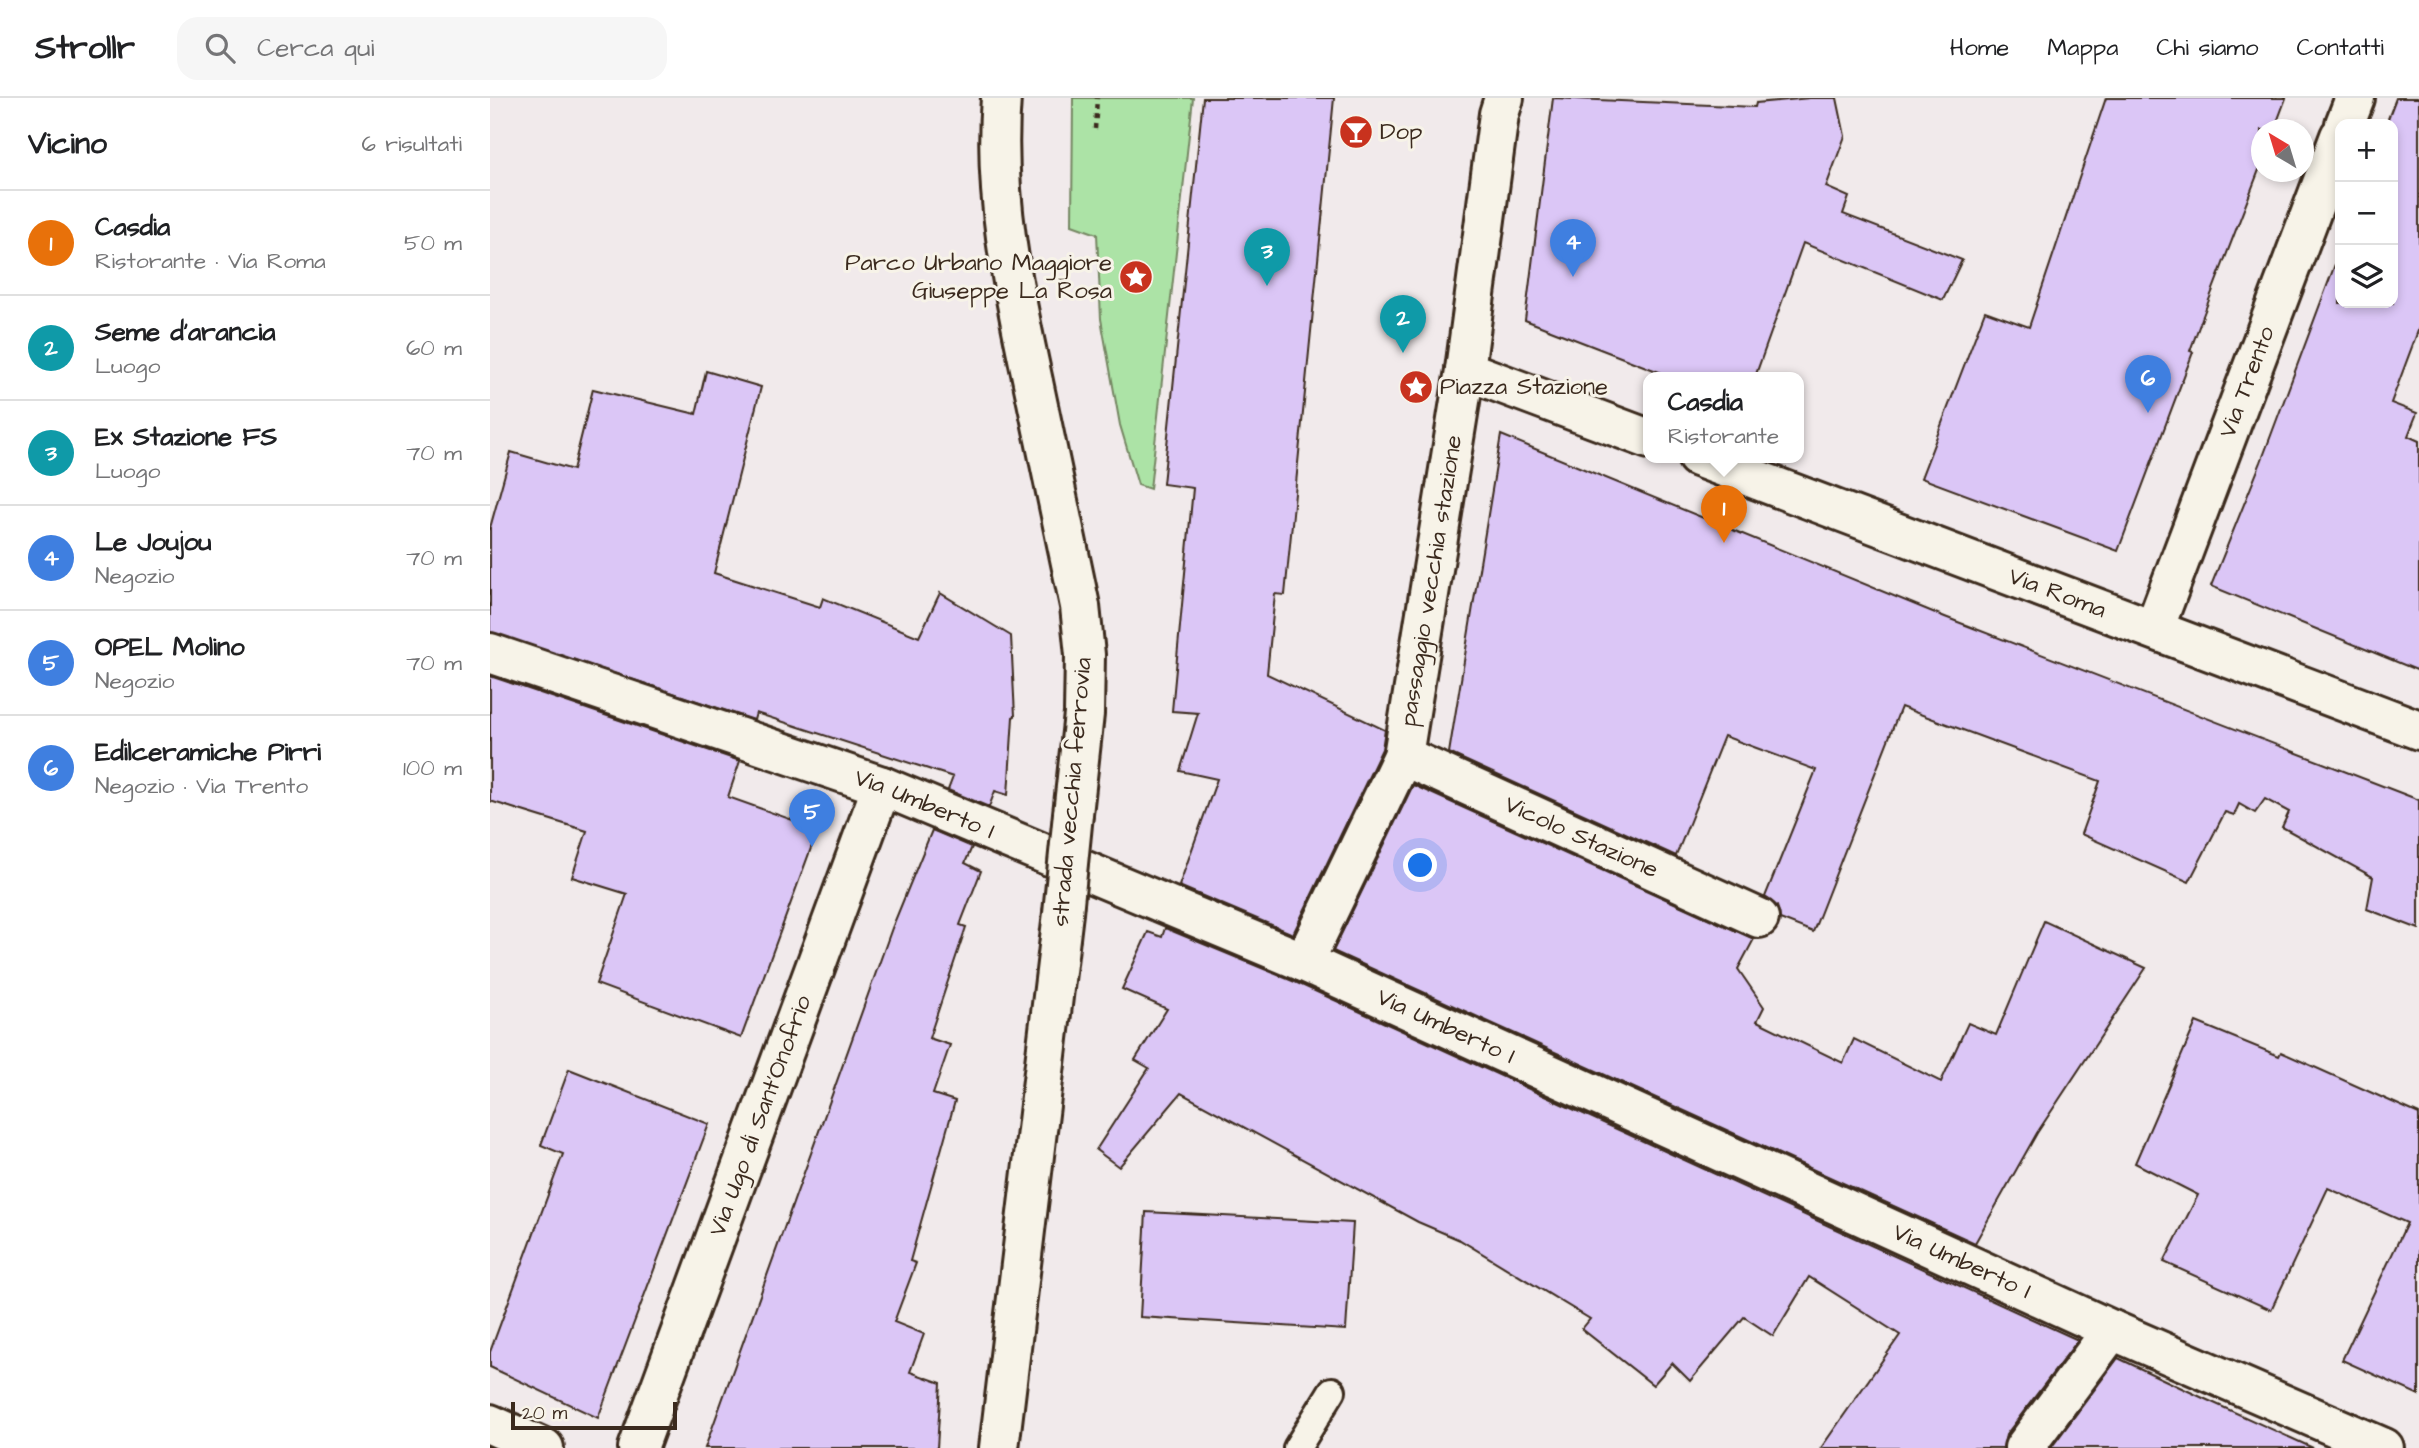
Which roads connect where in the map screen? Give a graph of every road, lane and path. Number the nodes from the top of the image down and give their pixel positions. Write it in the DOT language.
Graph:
graph roads {
  1 [pos="1001,98"];
  2 [pos="1097,98"];
  3 [pos="1504,98"];
  4 [pos="2355,98"];
  5 [pos="2347,119"];
  6 [pos="1095,129"];
  7 [pos="2335,149"];
  8 [pos="1465,370"];
  9 [pos="1643,437"];
  10 [pos="1713,463"];
  11 [pos="2154,629"];
  12 [pos="490,653"];
  13 [pos="2419,730"];
  14 [pos="1403,756"];
  15 [pos="883,786"];
  16 [pos="1759,918"];
  17 [pos="1304,962"];
  18 [pos="2112,1330"];
  19 [pos="1332,1391"];
  20 [pos="490,1424"];
  21 [pos="544,1448"];
  22 [pos="638,1448"];
  23 [pos="999,1448"];
  24 [pos="1297,1448"];
  25 [pos="2024,1448"];
  26 [pos="2384,1448"];
  1 -- 23 [label="street, strada vecchia ferrovia, bridge"];
  2 -- 6 [label="path"];
  3 -- 8 [label="street, passaggio vecchia stazione"];
  4 -- 5 [label="street"];
  7 -- 11 [label="street, Via Trento"];
  8 -- 9 [label="street"];
  8 -- 14 [label="street, passaggio vecchia stazione"];
  10 -- 11 [label="street, Via Roma"];
  11 -- 13 [label="street, Via Roma"];
  12 -- 15 [label="street, Via Umberto I"];
  14 -- 16 [label="street, Vicolo Stazione"];
  14 -- 17 [label="street, passaggio vecchia stazione"];
  15 -- 17 [label="street, Via Umberto I"];
  15 -- 22 [label="street, Via Ugo di Sant'Onofrio"];
  17 -- 18 [label="street, Via Umberto I"];
  18 -- 25 [label="street"];
  18 -- 26 [label="street, Via Umberto I"];
  19 -- 24 [label="lane"];
  20 -- 21 [label="street"];
}
